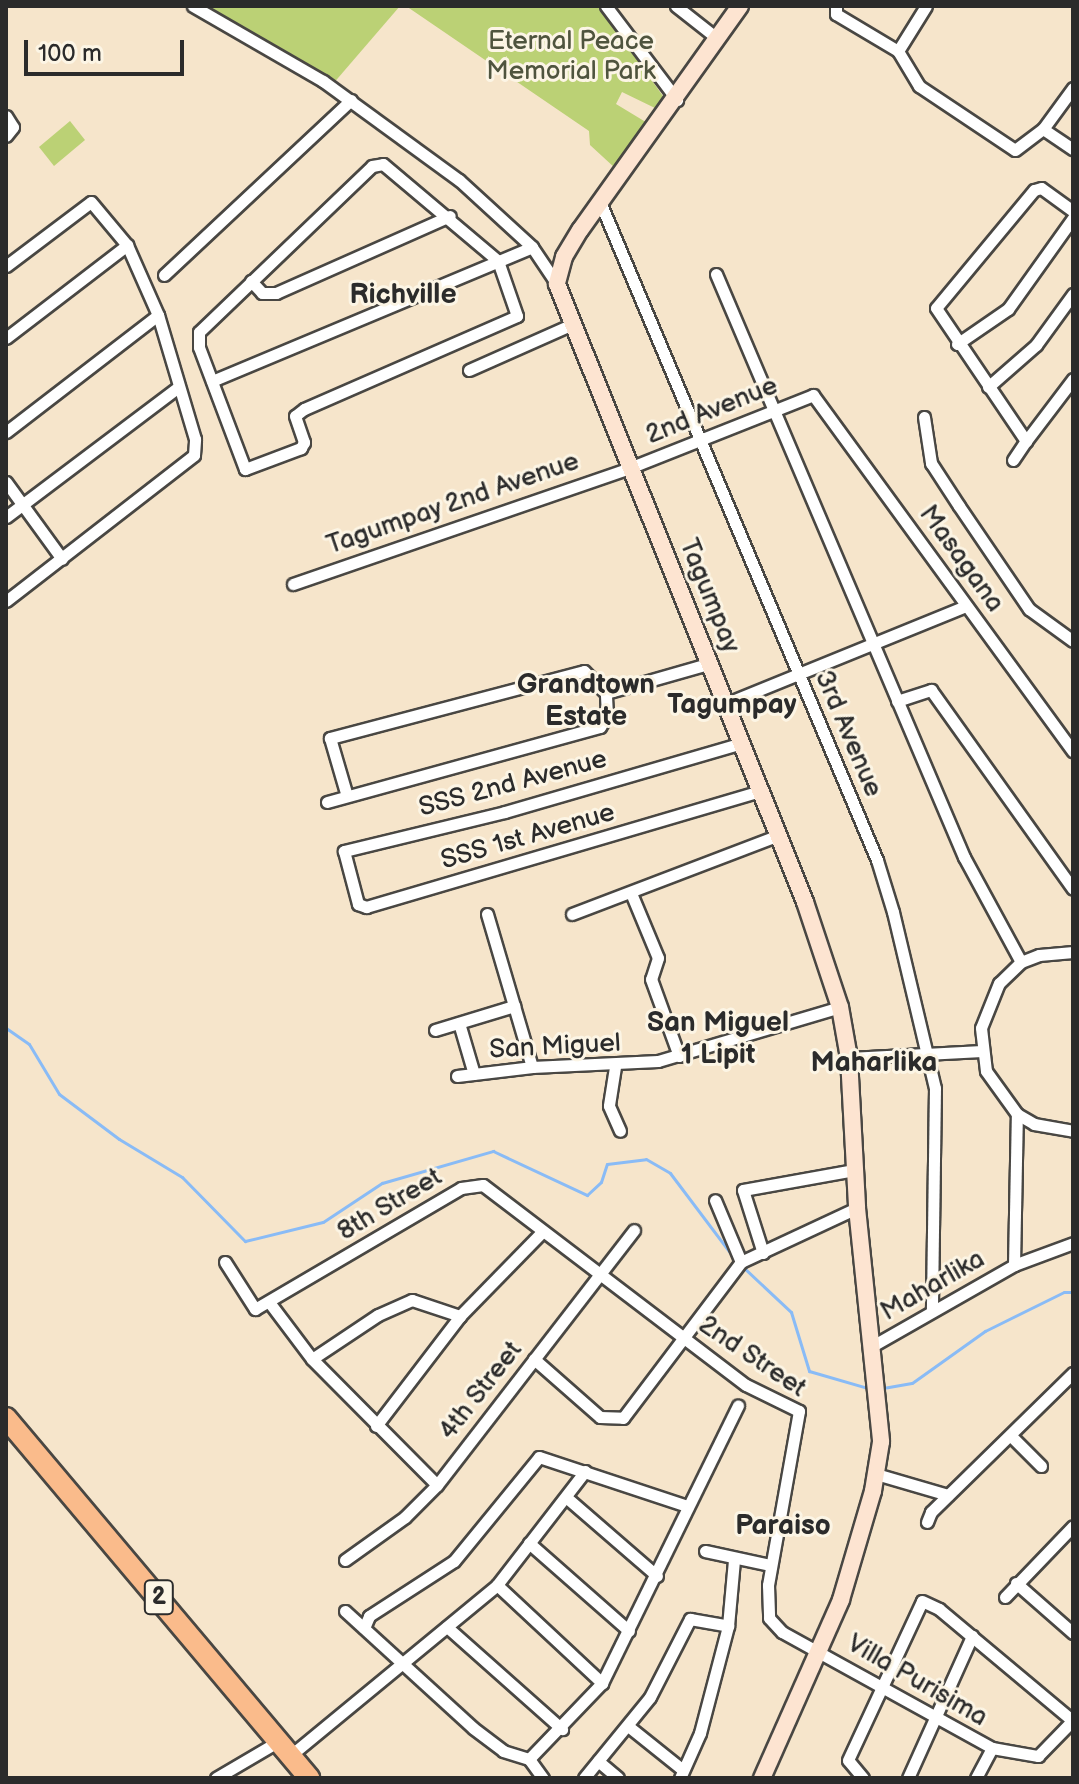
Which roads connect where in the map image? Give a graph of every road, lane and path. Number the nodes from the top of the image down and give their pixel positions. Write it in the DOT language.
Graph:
graph roads {
  1 [pos="193,6"];
  2 [pos="606,6"];
  3 [pos="676,6"];
  4 [pos="740,6"];
  5 [pos="836,6"];
  6 [pos="926,6"];
  7 [pos="718,39"];
  8 [pos="898,51"];
  9 [pos="1073,88"];
  10 [pos="681,95"];
  11 [pos="351,100"];
  12 [pos="6,116"];
  13 [pos="1043,129"];
  14 [pos="9,134"];
  15 [pos="1073,149"];
  16 [pos="600,202"];
  17 [pos="1073,211"];
  18 [pos="450,216"];
  19 [pos="1073,218"];
  20 [pos="127,245"];
  21 [pos="532,247"];
  22 [pos="498,261"];
  23 [pos="6,266"];
  24 [pos="716,274"];
  25 [pos="164,275"];
  26 [pos="251,281"];
  27 [pos="557,284"];
  28 [pos="1073,294"];
  29 [pos="158,315"];
  30 [pos="573,324"];
  31 [pos="6,338"];
  32 [pos="957,344"];
  33 [pos="469,370"];
  34 [pos="1073,379"];
  35 [pos="212,381"];
  36 [pos="988,387"];
  37 [pos="177,388"];
  38 [pos="812,395"];
  39 [pos="775,408"];
  40 [pos="924,417"];
  41 [pos="6,432"];
  42 [pos="700,440"];
  43 [pos="1026,441"];
  44 [pos="1013,460"];
  45 [pos="629,468"];
  46 [pos="6,482"];
  47 [pos="22,505"];
  48 [pos="6,517"];
  49 [pos="62,559"];
  50 [pos="293,584"];
  51 [pos="6,601"];
  52 [pos="966,606"];
  53 [pos="1073,641"];
  54 [pos="872,645"];
  55 [pos="711,663"];
  56 [pos="800,676"];
  57 [pos="606,693"];
  58 [pos="897,701"];
  59 [pos="727,703"];
  60 [pos="742,743"];
  61 [pos="1073,751"];
  62 [pos="760,791"];
  63 [pos="347,796"];
  64 [pos="327,802"];
  65 [pos="779,835"];
  66 [pos="343,854"];
  67 [pos="1073,889"];
  68 [pos="631,893"];
  69 [pos="487,914"];
  70 [pos="572,914"];
  71 [pos="1073,952"];
  72 [pos="1021,962"];
  73 [pos="514,1006"];
  74 [pos="840,1007"];
  75 [pos="459,1023"];
  76 [pos="435,1030"];
  77 [pos="928,1051"];
  78 [pos="982,1051"];
  79 [pos="679,1056"];
  80 [pos="849,1058"];
  81 [pos="532,1067"];
  82 [pos="615,1067"];
  83 [pos="474,1074"];
  84 [pos="457,1076"];
  85 [pos="1017,1114"];
  86 [pos="620,1131"];
  87 [pos="1073,1131"];
  88 [pos="854,1170"];
  89 [pos="715,1200"];
  90 [pos="857,1208"];
  91 [pos="634,1230"];
  92 [pos="542,1232"];
  93 [pos="1073,1243"];
  94 [pos="763,1253"];
  95 [pos="225,1262"];
  96 [pos="740,1263"];
  97 [pos="1014,1265"];
  98 [pos="599,1276"];
  99 [pos="269,1302"];
  100 [pos="932,1311"];
  101 [pos="460,1316"];
  102 [pos="681,1336"];
  103 [pos="874,1345"];
  104 [pos="312,1359"];
  105 [pos="534,1359"];
  106 [pos="1073,1373"];
  107 [pos="738,1405"];
  108 [pos="6,1418"];
  109 [pos="376,1426"];
  110 [pos="1012,1437"];
  111 [pos="1041,1466"];
  112 [pos="585,1471"];
  113 [pos="876,1474"];
  114 [pos="437,1485"];
  115 [pos="948,1495"];
  116 [pos="567,1498"];
  117 [pos="687,1506"];
  118 [pos="927,1522"];
  119 [pos="1073,1526"];
  120 [pos="529,1543"];
  121 [pos="705,1551"];
  122 [pos="345,1560"];
  123 [pos="734,1560"];
  124 [pos="770,1565"];
  125 [pos="657,1576"];
  126 [pos="1016,1583"];
  127 [pos="497,1585"];
  128 [pos="1005,1597"];
  129 [pos="345,1611"];
  130 [pos="728,1626"];
  131 [pos="447,1627"];
  132 [pos="364,1628"];
  133 [pos="629,1631"];
  134 [pos="1073,1633"];
  135 [pos="972,1636"];
  136 [pos="821,1651"];
  137 [pos="404,1661"];
  138 [pos="602,1683"];
  139 [pos="881,1683"];
  140 [pos="935,1719"];
  141 [pos="1072,1721"];
  142 [pos="628,1726"];
  143 [pos="562,1729"];
  144 [pos="285,1748"];
  145 [pos="992,1748"];
  146 [pos="529,1759"];
  147 [pos="598,1761"];
  148 [pos="682,1774"];
  149 [pos="216,1778"];
  150 [pos="309,1778"];
  151 [pos="543,1778"];
  152 [pos="584,1778"];
  153 [pos="618,1778"];
  154 [pos="762,1778"];
  155 [pos="863,1778"];
  156 [pos="908,1778"];
  157 [pos="976,1778"];
  1 -- 11 [label="street"];
  2 -- 10 [label="street"];
  3 -- 7 [label="street"];
  4 -- 7 [label="main road"];
  5 -- 8 [label="street"];
  6 -- 8 [label="street"];
  7 -- 10 [label="main road"];
  8 -- 13 [label="street"];
  9 -- 13 [label="street"];
  10 -- 16 [label="main road"];
  11 -- 21 [label="street"];
  11 -- 25 [label="street"];
  12 -- 14 [label="street"];
  13 -- 15 [label="street"];
  16 -- 27 [label="main road"];
  16 -- 42 [label="street, 3rd Avenue"];
  17 -- 32 [label="street"];
  18 -- 22 [label="street"];
  18 -- 26 [label="street"];
  18 -- 26 [label="street"];
  19 -- 32 [label="street"];
  20 -- 23 [label="street"];
  20 -- 29 [label="street"];
  20 -- 31 [label="street"];
  21 -- 22 [label="street"];
  21 -- 27 [label="street"];
  22 -- 35 [label="street"];
  22 -- 35 [label="street"];
  24 -- 39 [label="street"];
  26 -- 35 [label="street"];
  27 -- 30 [label="main road, Tagumpay"];
  28 -- 36 [label="street"];
  29 -- 37 [label="street"];
  29 -- 41 [label="street"];
  30 -- 33 [label="street"];
  30 -- 45 [label="main road, Tagumpay"];
  32 -- 36 [label="street"];
  34 -- 43 [label="street"];
  36 -- 43 [label="street"];
  37 -- 47 [label="street"];
  37 -- 49 [label="street"];
  38 -- 39 [label="street, 2nd Avenue"];
  38 -- 52 [label="street, Masagana"];
  39 -- 42 [label="street, 2nd Avenue"];
  39 -- 54 [label="street"];
  40 -- 53 [label="street"];
  42 -- 45 [label="street, 2nd Avenue"];
  42 -- 56 [label="street, 3rd Avenue"];
  43 -- 44 [label="street"];
  45 -- 50 [label="street, Tagumpay 2nd Avenue"];
  45 -- 55 [label="main road, Tagumpay"];
  46 -- 47 [label="street"];
  47 -- 48 [label="street"];
  47 -- 49 [label="street"];
  49 -- 51 [label="street"];
  52 -- 54 [label="street"];
  52 -- 61 [label="street, Masagana"];
  54 -- 56 [label="street"];
  54 -- 58 [label="street"];
  55 -- 57 [label="street"];
  55 -- 59 [label="main road, Tagumpay"];
  56 -- 59 [label="street"];
  56 -- 77 [label="street, 3rd Avenue"];
  57 -- 63 [label="street"];
  57 -- 63 [label="street"];
  58 -- 67 [label="street"];
  58 -- 72 [label="street"];
  59 -- 60 [label="main road, Tagumpay"];
  60 -- 62 [label="main road, Tagumpay"];
  60 -- 66 [label="street, SSS 2nd Avenue"];
  62 -- 65 [label="main road, Tagumpay"];
  62 -- 66 [label="street, SSS 1st Avenue"];
  63 -- 64 [label="street"];
  65 -- 68 [label="street"];
  65 -- 74 [label="main road, Tagumpay"];
  68 -- 70 [label="street"];
  68 -- 79 [label="street"];
  69 -- 73 [label="street"];
  71 -- 72 [label="street"];
  72 -- 78 [label="street"];
  73 -- 75 [label="street"];
  73 -- 81 [label="street"];
  74 -- 79 [label="street, San Miguel"];
  74 -- 80 [label="main road, Tagumpay"];
  75 -- 76 [label="street"];
  75 -- 83 [label="street"];
  77 -- 78 [label="street"];
  77 -- 80 [label="street"];
  77 -- 100 [label="street, 3rd Avenue"];
  78 -- 85 [label="street"];
  79 -- 82 [label="street, San Miguel"];
  80 -- 88 [label="main road, Tagumpay"];
  81 -- 82 [label="street, San Miguel"];
  81 -- 83 [label="street, San Miguel"];
  82 -- 86 [label="street"];
  83 -- 84 [label="street, San Miguel"];
  85 -- 87 [label="street"];
  85 -- 97 [label="street, Maharlika"];
  88 -- 90 [label="main road, Tagumpay"];
  88 -- 94 [label="street"];
  89 -- 96 [label="street"];
  90 -- 94 [label="street"];
  90 -- 103 [label="main road, Tagumpay"];
  91 -- 98 [label="street, 4th Street"];
  92 -- 98 [label="street, 2nd Street"];
  92 -- 99 [label="street, 8th Street"];
  92 -- 101 [label="street"];
  93 -- 97 [label="street, Maharlika"];
  94 -- 96 [label="street"];
  95 -- 99 [label="street, 8th Street"];
  96 -- 102 [label="street"];
  97 -- 100 [label="street, Maharlika"];
  98 -- 102 [label="street, 2nd Street"];
  98 -- 105 [label="street, 4th Street"];
  99 -- 104 [label="street"];
  100 -- 103 [label="street, Maharlika"];
  101 -- 104 [label="street"];
  101 -- 109 [label="street"];
  102 -- 105 [label="street"];
  102 -- 124 [label="street, 2nd Street"];
  103 -- 113 [label="main road, Tagumpay"];
  104 -- 109 [label="street"];
  105 -- 114 [label="street, 4th Street"];
  106 -- 110 [label="street"];
  107 -- 117 [label="street"];
  108 -- 144 [label="highway, 2"];
  109 -- 114 [label="street"];
  110 -- 111 [label="street"];
  110 -- 115 [label="street"];
  112 -- 116 [label="street"];
  112 -- 117 [label="street"];
  112 -- 132 [label="street"];
  113 -- 115 [label="street"];
  113 -- 136 [label="main road, Tagumpay"];
  114 -- 122 [label="street, 4th Street"];
  115 -- 118 [label="street"];
  116 -- 120 [label="street"];
  116 -- 125 [label="street"];
  117 -- 125 [label="street"];
  119 -- 126 [label="street"];
  120 -- 127 [label="street"];
  120 -- 133 [label="street"];
  121 -- 123 [label="street"];
  123 -- 124 [label="street"];
  123 -- 130 [label="street"];
  124 -- 136 [label="street, 2nd Street"];
  125 -- 133 [label="street"];
  126 -- 128 [label="street"];
  126 -- 134 [label="street"];
  127 -- 131 [label="street"];
  127 -- 138 [label="street"];
  129 -- 132 [label="street"];
  130 -- 142 [label="street"];
  130 -- 148 [label="street"];
  131 -- 137 [label="street"];
  131 -- 143 [label="street"];
  132 -- 137 [label="street"];
  133 -- 138 [label="street"];
  135 -- 139 [label="street"];
  135 -- 140 [label="street"];
  135 -- 141 [label="street"];
  136 -- 139 [label="street, Villa Purisima"];
  136 -- 154 [label="main road, Tagumpay"];
  137 -- 144 [label="street"];
  137 -- 146 [label="street"];
  138 -- 143 [label="street"];
  139 -- 140 [label="street, Villa Purisima"];
  139 -- 155 [label="street"];
  140 -- 145 [label="street, Villa Purisima"];
  140 -- 156 [label="street"];
  141 -- 145 [label="street, Villa Purisima"];
  142 -- 147 [label="street"];
  142 -- 148 [label="street"];
  143 -- 146 [label="street"];
  144 -- 149 [label="street"];
  144 -- 150 [label="highway, 2"];
  145 -- 157 [label="street"];
  146 -- 151 [label="street"];
  147 -- 152 [label="street"];
  147 -- 153 [label="street"];
}
